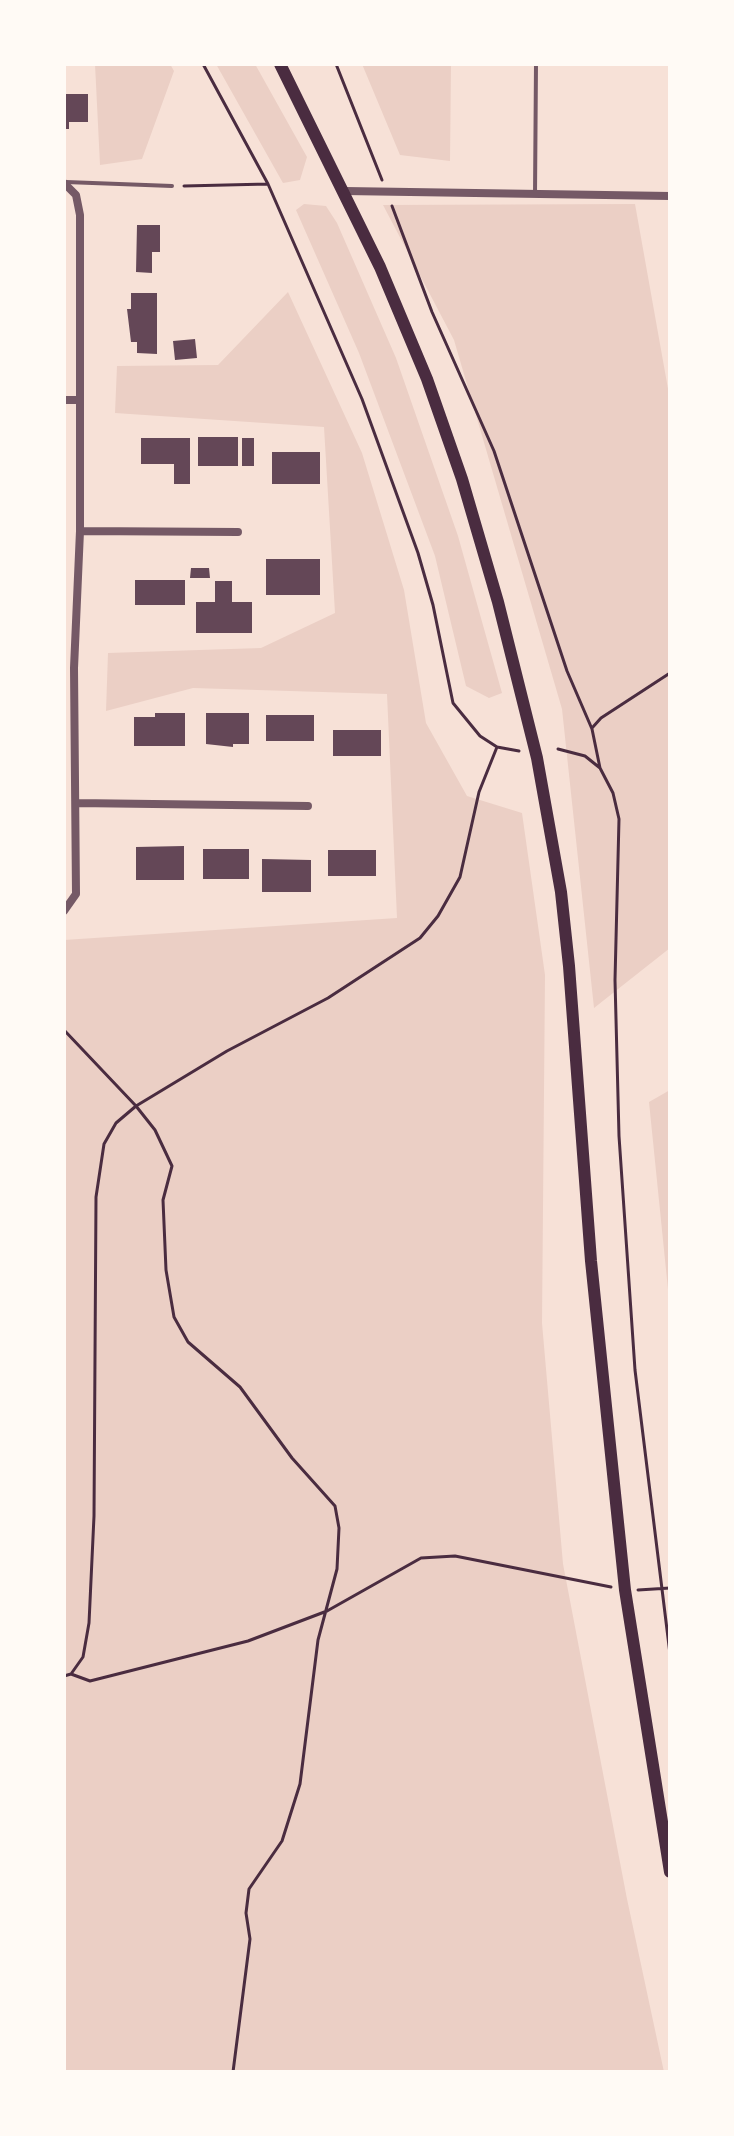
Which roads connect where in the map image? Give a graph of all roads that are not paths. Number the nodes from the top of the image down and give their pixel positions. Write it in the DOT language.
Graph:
graph roads {
  1 [pos="280,64"];
  2 [pos="536,64"];
  3 [pos="64,183"];
  4 [pos="172,186"];
  5 [pos="345,191"];
  6 [pos="535,194"];
  7 [pos="670,196"];
  8 [pos="64,400"];
  9 [pos="79,400"];
  10 [pos="80,531"];
  11 [pos="238,532"];
  12 [pos="64,668"];
  13 [pos="74,668"];
  14 [pos="76,803"];
  15 [pos="308,806"];
  16 [pos="64,911"];
  17 [pos="670,1872"];
  1 -- 5 [label="main road"];
  2 -- 6 [label="lane"];
  3 -- 4 [label="lane"];
  3 -- 9 [label="street"];
  5 -- 6 [label="street"];
  5 -- 17 [label="main road"];
  6 -- 7 [label="street"];
  8 -- 9 [label="street"];
  9 -- 10 [label="street"];
  10 -- 11 [label="street"];
  10 -- 13 [label="street"];
  12 -- 13 [label="street"];
  13 -- 14 [label="street"];
  14 -- 15 [label="street"];
  14 -- 16 [label="street"];
}
